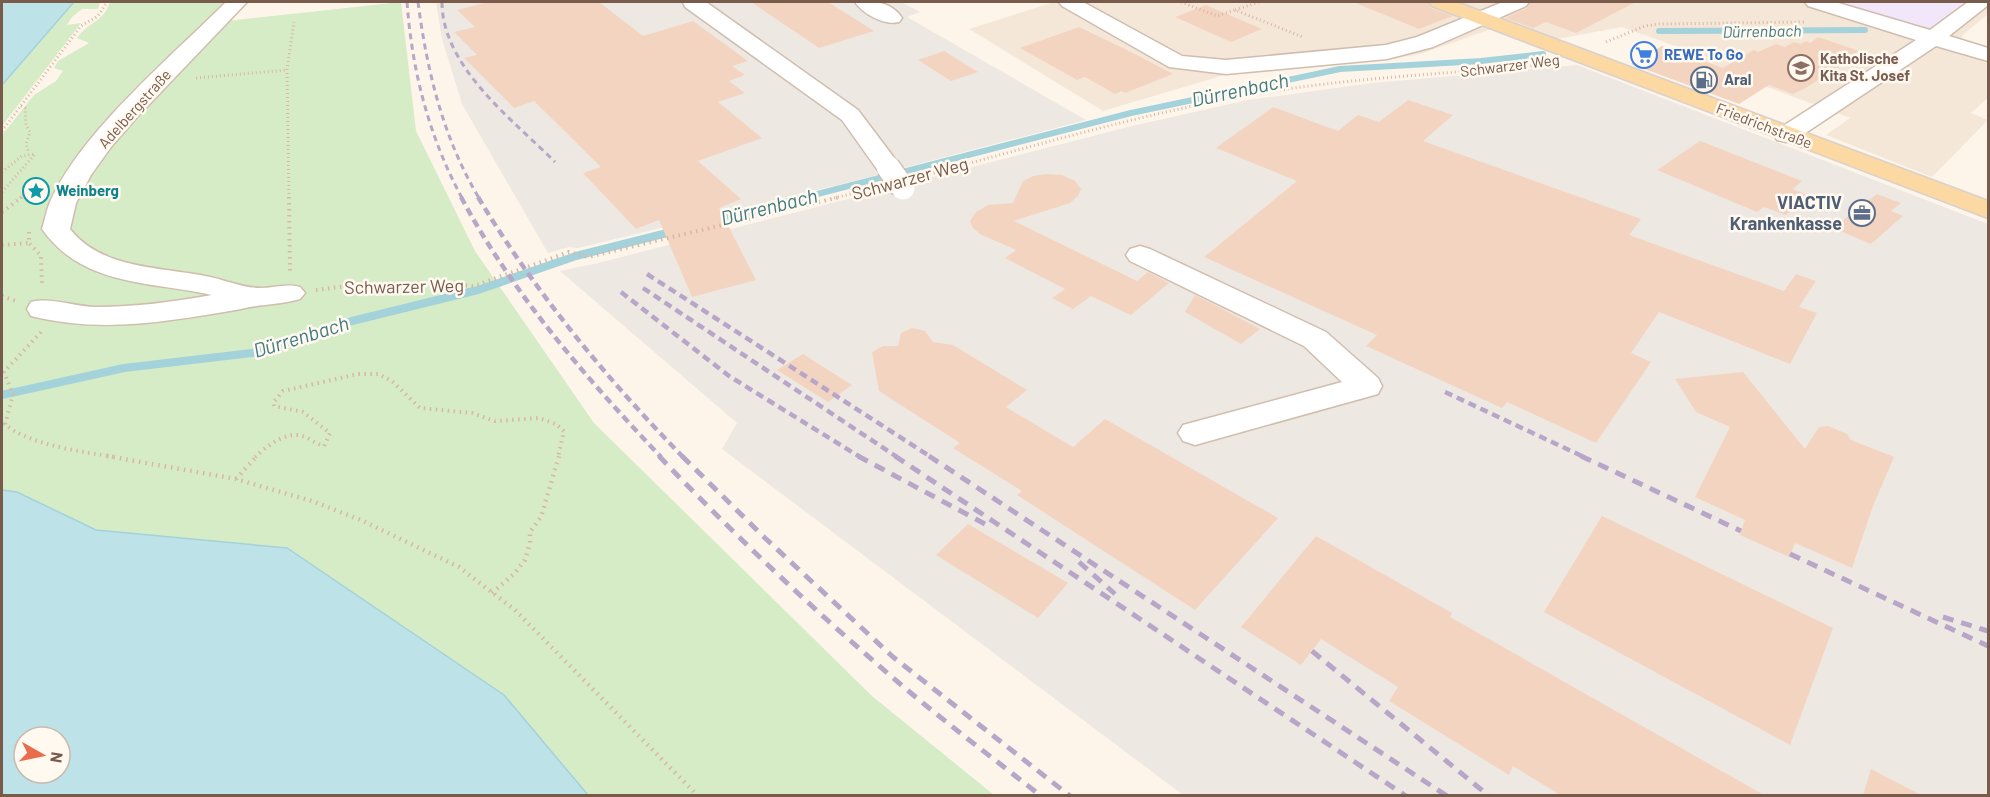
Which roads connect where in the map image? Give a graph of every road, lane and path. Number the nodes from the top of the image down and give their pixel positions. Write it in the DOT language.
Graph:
graph roads {
  1 [pos="106,2"];
  2 [pos="237,2"];
  3 [pos="696,2"];
  4 [pos="865,2"];
  5 [pos="1069,2"];
  6 [pos="1181,2"];
  7 [pos="1259,2"];
  8 [pos="1439,2"];
  9 [pos="1519,2"];
  10 [pos="1980,2"];
  11 [pos="1235,10"];
  12 [pos="1814,12"];
  13 [pos="892,18"];
  14 [pos="1482,18"];
  15 [pos="294,22"];
  16 [pos="1934,38"];
  17 [pos="1308,39"];
  18 [pos="1989,55"];
  19 [pos="1579,56"];
  20 [pos="287,70"];
  21 [pos="159,81"];
  22 [pos="21,106"];
  23 [pos="2,131"];
  24 [pos="1786,135"];
  25 [pos="29,153"];
  26 [pos="2,172"];
  27 [pos="897,180"];
  28 [pos="46,190"];
  29 [pos="2,192"];
  30 [pos="1989,210"];
  31 [pos="2,212"];
  32 [pos="43,229"];
  33 [pos="29,243"];
  34 [pos="2,245"];
  35 [pos="1140,255"];
  36 [pos="290,293"];
  37 [pos="198,296"];
  38 [pos="47,310"];
  39 [pos="5,411"];
  40 [pos="1195,433"];
  41 [pos="236,479"];
  42 [pos="492,593"];
  43 [pos="698,795"];
  1 -- 22 [label="path"];
  2 -- 21 [label="street, Adelbergstraße"];
  3 -- 27 [label="street"];
  4 -- 13 [label="street"];
  5 -- 14 [label="street"];
  6 -- 11 [label="path"];
  7 -- 11 [label="path"];
  8 -- 14 [label="main road, Friedrichstraße"];
  9 -- 14 [label="street"];
  10 -- 16 [label="street"];
  11 -- 17 [label="path"];
  12 -- 16 [label="street"];
  12 -- 19 [label="path, Schwarzer Weg"];
  14 -- 19 [label="main road, Friedrichstraße"];
  15 -- 20 [label="path"];
  16 -- 18 [label="street"];
  16 -- 24 [label="street"];
  19 -- 24 [label="main road, Friedrichstraße"];
  19 -- 27 [label="path, Schwarzer Weg"];
  20 -- 21 [label="path"];
  20 -- 36 [label="path"];
  21 -- 32 [label="street, Adelbergstraße"];
  22 -- 23 [label="path"];
  22 -- 25 [label="path"];
  24 -- 30 [label="main road, Friedrichstraße"];
  25 -- 26 [label="path"];
  25 -- 29 [label="path"];
  27 -- 36 [label="path, Schwarzer Weg"];
  28 -- 31 [label="path"];
  32 -- 33 [label="path"];
  32 -- 37 [label="street"];
  33 -- 34 [label="path"];
  33 -- 38 [label="path"];
  35 -- 40 [label="street"];
  36 -- 37 [label="street"];
  37 -- 38 [label="street"];
  38 -- 39 [label="path"];
  39 -- 41 [label="path"];
  41 -- 42 [label="path"];
  41 -- 42 [label="path"];
  42 -- 43 [label="path"];
}
